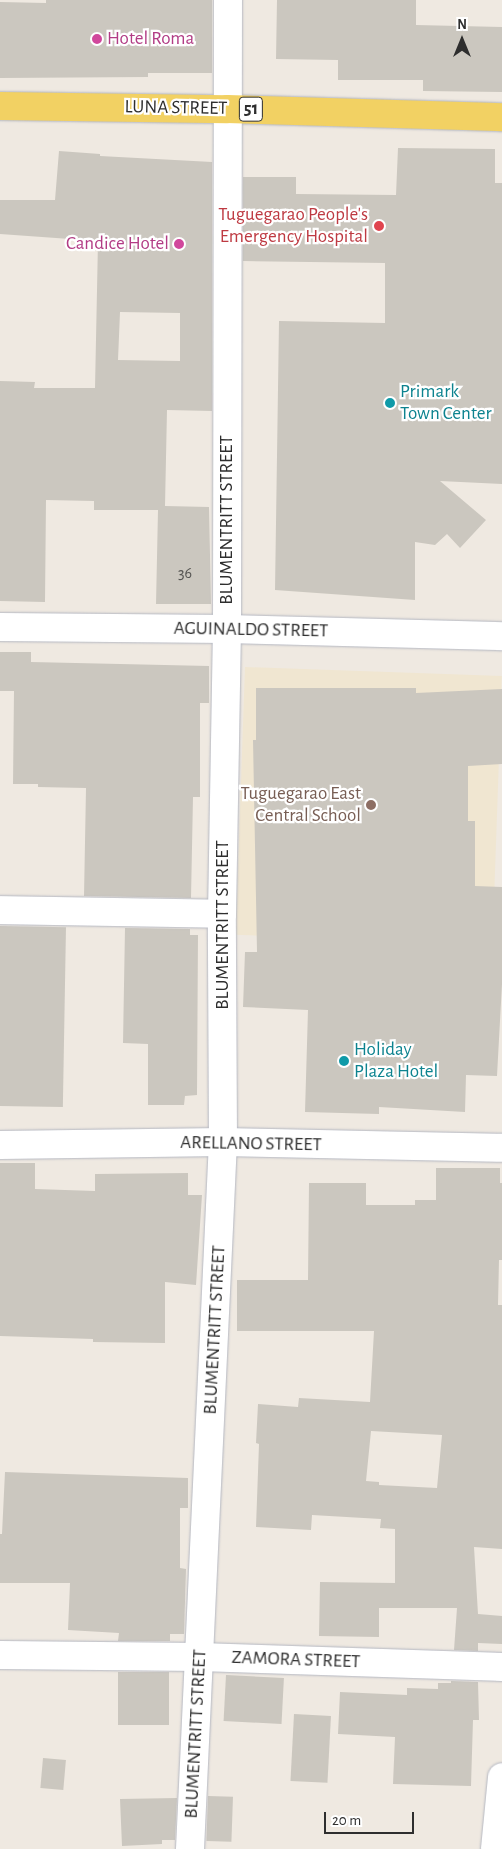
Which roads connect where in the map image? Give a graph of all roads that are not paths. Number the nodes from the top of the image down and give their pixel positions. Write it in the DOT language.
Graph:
graph roads {
  1 [pos="228,0"];
  2 [pos="0,106"];
  3 [pos="227,109"];
  4 [pos="502,117"];
  5 [pos="0,627"];
  6 [pos="227,628"];
  7 [pos="502,636"];
  8 [pos="0,910"];
  9 [pos="222,914"];
  10 [pos="223,1142"];
  11 [pos="0,1145"];
  12 [pos="502,1148"];
  13 [pos="0,1656"];
  14 [pos="200,1657"];
  15 [pos="502,1667"];
  16 [pos="502,1777"];
  17 [pos="190,1849"];
  18 [pos="495,1849"];
  1 -- 3 [label="street, BLUMENTRITT STREET"];
  2 -- 3 [label="main road, LUNA STREET / 51"];
  3 -- 4 [label="main road, LUNA STREET / 51"];
  3 -- 6 [label="street, BLUMENTRITT STREET"];
  5 -- 6 [label="street, AGUINALDO STREET"];
  6 -- 7 [label="street, AGUINALDO STREET"];
  6 -- 9 [label="street, BLUMENTRITT STREET"];
  8 -- 9 [label="street"];
  9 -- 10 [label="street, BLUMENTRITT STREET"];
  10 -- 11 [label="street, ARELLANO STREET"];
  10 -- 12 [label="street, ARELLANO STREET"];
  10 -- 14 [label="street, BLUMENTRITT STREET"];
  13 -- 14 [label="street, ZAMORA STREET"];
  14 -- 15 [label="street, ZAMORA STREET"];
  14 -- 17 [label="street, BLUMENTRITT STREET"];
  16 -- 18 [label="street"];
}
